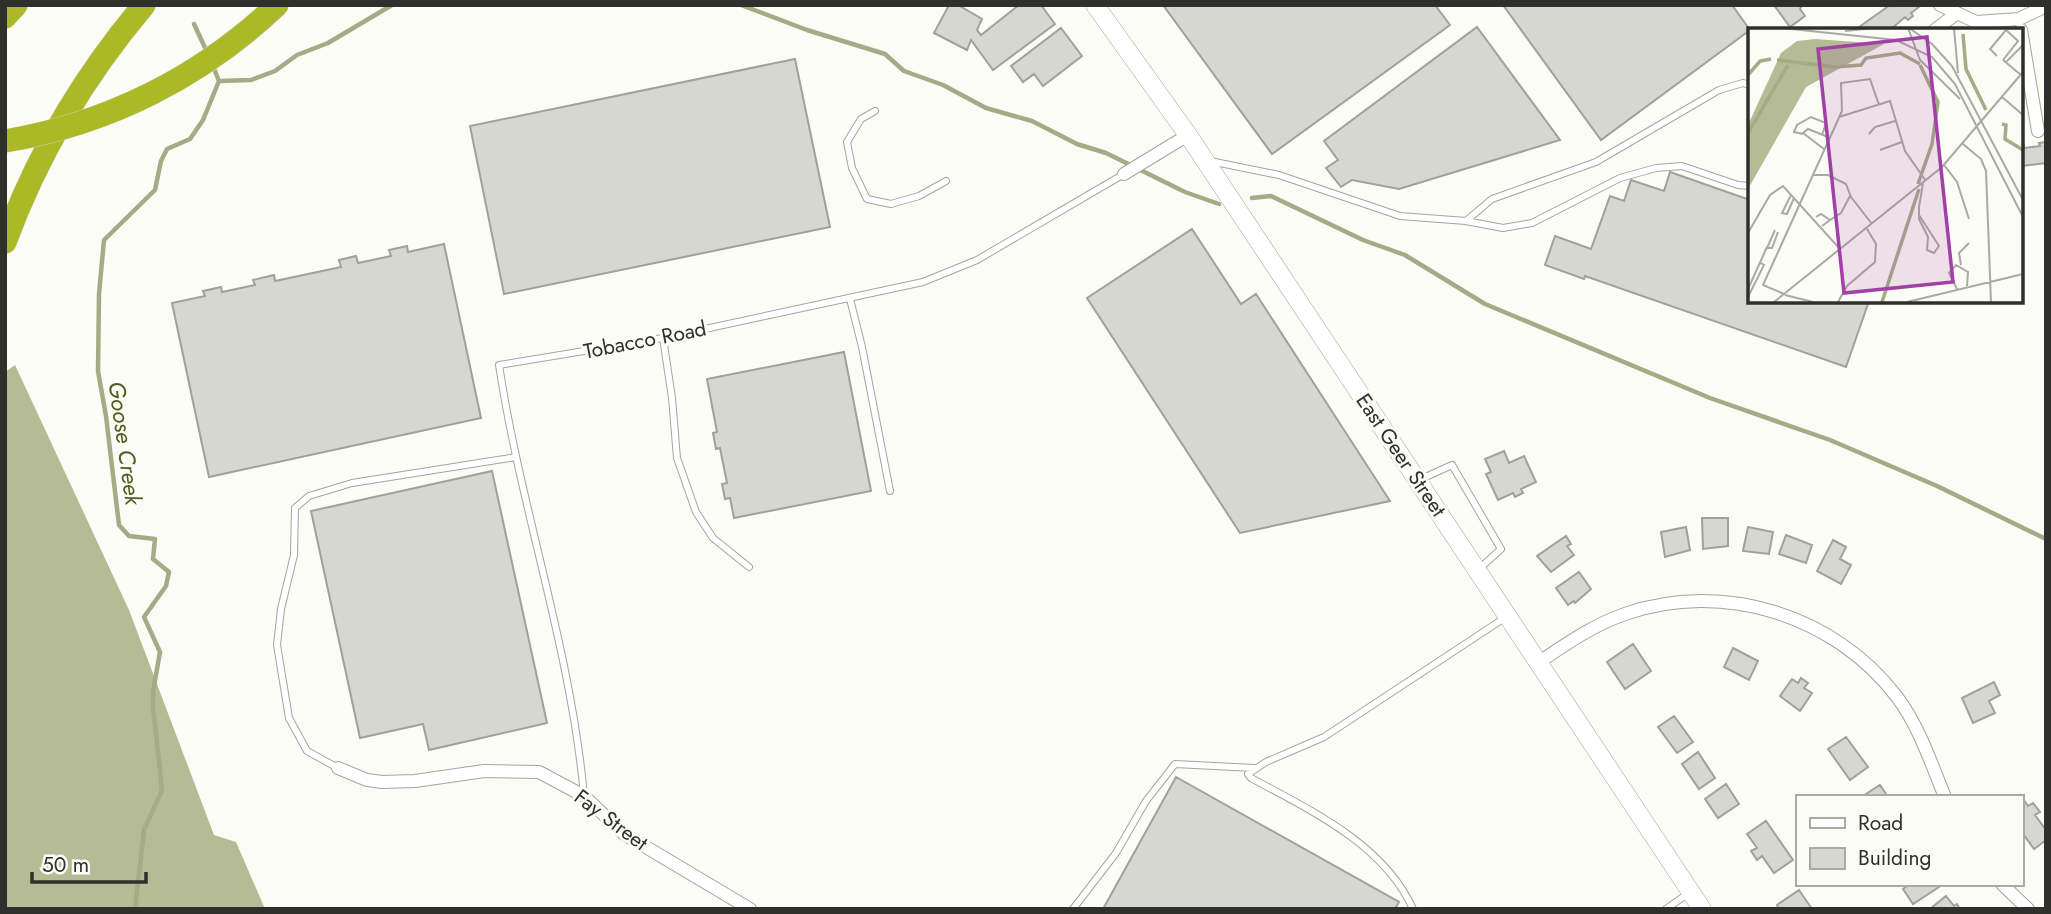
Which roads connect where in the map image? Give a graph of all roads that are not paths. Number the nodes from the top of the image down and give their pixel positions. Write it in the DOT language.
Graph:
graph roads {
  1 [pos="16,5"];
  2 [pos="144,5"];
  3 [pos="277,5"];
  4 [pos="1095,5"];
  5 [pos="1940,5"];
  6 [pos="2046,6"];
  7 [pos="1956,13"];
  8 [pos="5,17"];
  9 [pos="2021,26"];
  10 [pos="1937,28"];
  11 [pos="2023,38"];
  12 [pos="1748,84"];
  13 [pos="875,111"];
  14 [pos="2038,131"];
  15 [pos="1188,135"];
  16 [pos="5,141"];
  17 [pos="1204,160"];
  18 [pos="1124,174"];
  19 [pos="946,181"];
  20 [pos="1748,186"];
  21 [pos="1466,221"];
  22 [pos="5,242"];
  23 [pos="849,299"];
  24 [pos="663,338"];
  25 [pos="516,457"];
  26 [pos="1417,481"];
  27 [pos="890,491"];
  28 [pos="750,567"];
  29 [pos="1477,570"];
  30 [pos="1507,616"];
  31 [pos="1538,663"];
  32 [pos="338,768"];
  33 [pos="1255,768"];
  34 [pos="1944,795"];
  35 [pos="584,796"];
  36 [pos="2004,886"];
  37 [pos="1691,892"];
  38 [pos="746,908"];
  39 [pos="1073,909"];
  40 [pos="1413,909"];
  41 [pos="1666,909"];
  42 [pos="1702,909"];
  43 [pos="2028,909"];
  1 -- 8 [label="highway"];
  2 -- 22 [label="highway"];
  3 -- 16 [label="highway, bridge"];
  4 -- 15 [label="main road, East Geer Street"];
  5 -- 7 [label="street"];
  6 -- 9 [label="street"];
  7 -- 9 [label="street"];
  7 -- 10 [label="street"];
  11 -- 14 [label="street"];
  12 -- 21 [label="lane"];
  13 -- 19 [label="lane"];
  15 -- 17 [label="main road, East Geer Street"];
  15 -- 18 [label="street, Tobacco Road"];
  17 -- 21 [label="lane"];
  17 -- 26 [label="main road, East Geer Street"];
  18 -- 23 [label="lane, Tobacco Road"];
  20 -- 21 [label="lane"];
  23 -- 24 [label="lane, Tobacco Road"];
  23 -- 27 [label="lane"];
  24 -- 25 [label="lane, Tobacco Road"];
  24 -- 28 [label="lane"];
  25 -- 32 [label="lane"];
  25 -- 35 [label="lane, Tobacco Road"];
  26 -- 29 [label="main road, East Geer Street"];
  26 -- 29 [label="lane"];
  29 -- 30 [label="main road, East Geer Street"];
  30 -- 31 [label="main road, East Geer Street"];
  30 -- 33 [label="lane"];
  31 -- 34 [label="street"];
  31 -- 37 [label="main road, East Geer Street"];
  32 -- 35 [label="street, Fay Street"];
  33 -- 39 [label="lane"];
  33 -- 40 [label="lane"];
  35 -- 38 [label="street, Fay Street"];
  36 -- 43 [label="street"];
  37 -- 41 [label="lane"];
  37 -- 42 [label="main road, East Geer Street"];
}
